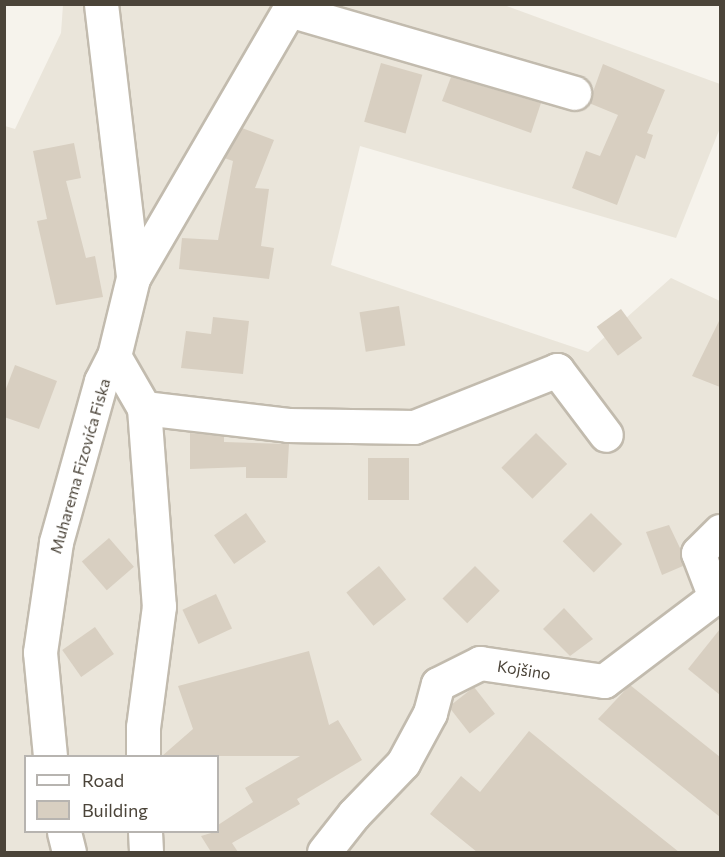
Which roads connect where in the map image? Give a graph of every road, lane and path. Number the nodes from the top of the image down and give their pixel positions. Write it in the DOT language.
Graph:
graph roads {
  1 [pos="101,4"];
  2 [pos="291,7"];
  3 [pos="574,93"];
  4 [pos="133,278"];
  5 [pos="114,356"];
  6 [pos="144,408"];
  7 [pos="606,435"];
  8 [pos="720,531"];
  9 [pos="718,599"];
  10 [pos="50,755"];
  11 [pos="144,755"];
  12 [pos="64,833"];
  13 [pos="145,833"];
  14 [pos="69,852"];
  15 [pos="146,852"];
  16 [pos="324,852"];
  1 -- 4 [label="street, Muharema Fizovića Fiska"];
  2 -- 3 [label="street"];
  2 -- 4 [label="street"];
  4 -- 5 [label="street, Muharema Fizovića Fiska"];
  5 -- 6 [label="street, Muharema Fizovića Fiska"];
  5 -- 10 [label="street, Muharema Fizovića Fiska"];
  6 -- 7 [label="street"];
  6 -- 11 [label="street, Muharema Fizovića Fiska"];
  8 -- 9 [label="street"];
  9 -- 16 [label="street, Kojšino"];
  12 -- 14 [label="street"];
  13 -- 15 [label="street"];
}
